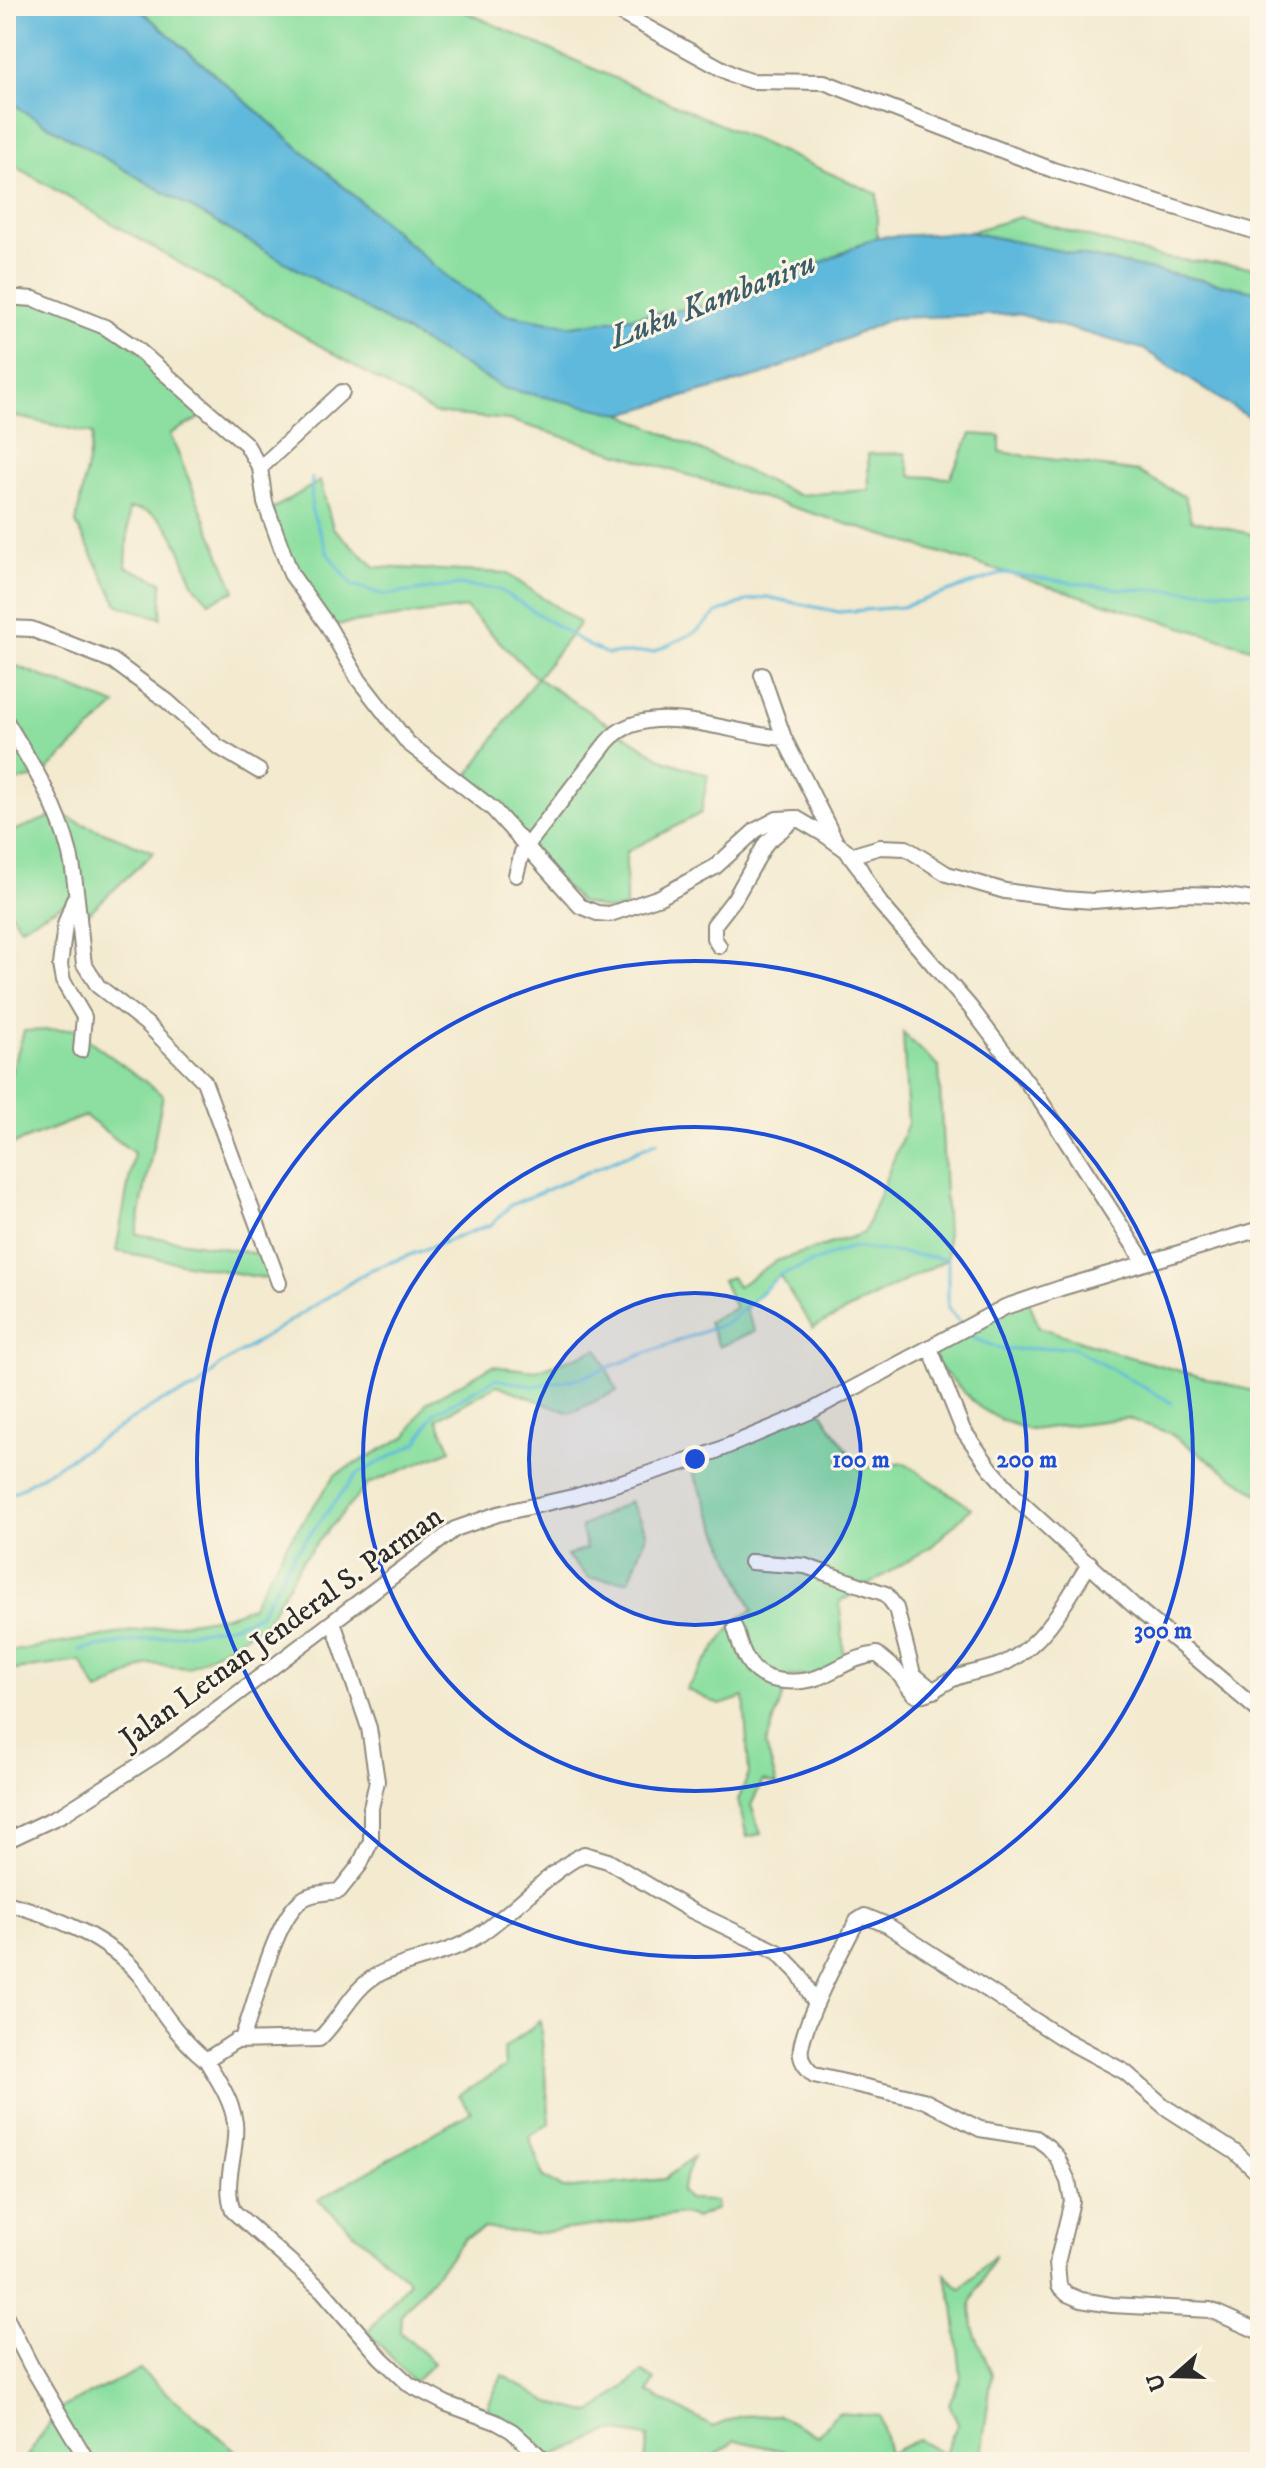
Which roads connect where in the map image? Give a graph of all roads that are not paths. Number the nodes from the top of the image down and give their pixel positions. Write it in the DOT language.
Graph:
graph roads {
  1 [pos="608,6"];
  2 [pos="1260,233"];
  3 [pos="6,297"];
  4 [pos="342,392"];
  5 [pos="260,468"];
  6 [pos="6,628"];
  7 [pos="762,675"];
  8 [pos="6,721"];
  9 [pos="784,738"];
  10 [pos="259,771"];
  11 [pos="796,818"];
  12 [pos="527,844"];
  13 [pos="837,844"];
  14 [pos="850,856"];
  15 [pos="516,875"];
  16 [pos="75,895"];
  17 [pos="1260,901"];
  18 [pos="719,946"];
  19 [pos="81,1050"];
  20 [pos="1260,1229"];
  21 [pos="1145,1263"];
  22 [pos="279,1283"];
  23 [pos="930,1348"];
  24 [pos="751,1562"];
  25 [pos="1090,1563"];
  26 [pos="333,1622"];
  27 [pos="735,1628"];
  28 [pos="934,1691"];
  29 [pos="1260,1712"];
  30 [pos="6,1841"];
  31 [pos="6,1903"];
  32 [pos="816,2005"];
  33 [pos="241,2041"];
  34 [pos="206,2060"];
  35 [pos="1260,2175"];
  36 [pos="6,2317"];
  37 [pos="1260,2332"];
  38 [pos="88,2462"];
  39 [pos="546,2462"];
  1 -- 2 [label="street"];
  3 -- 5 [label="street"];
  4 -- 5 [label="street"];
  5 -- 12 [label="street"];
  6 -- 10 [label="street"];
  7 -- 9 [label="street"];
  8 -- 16 [label="street"];
  9 -- 12 [label="street"];
  9 -- 13 [label="street"];
  11 -- 12 [label="street"];
  11 -- 13 [label="street"];
  11 -- 18 [label="street"];
  12 -- 15 [label="street"];
  13 -- 14 [label="street"];
  14 -- 17 [label="street"];
  14 -- 21 [label="street"];
  16 -- 19 [label="street"];
  16 -- 22 [label="street"];
  20 -- 21 [label="street, Jalan Letnan Jenderal S. Parman"];
  21 -- 23 [label="street, Jalan Letnan Jenderal S. Parman"];
  23 -- 25 [label="street"];
  23 -- 26 [label="street, Jalan Letnan Jenderal S. Parman"];
  24 -- 28 [label="street"];
  25 -- 28 [label="street"];
  25 -- 29 [label="street"];
  26 -- 30 [label="street, Jalan Letnan Jenderal S. Parman"];
  26 -- 33 [label="street"];
  27 -- 28 [label="street"];
  31 -- 34 [label="street"];
  32 -- 33 [label="street"];
  32 -- 35 [label="street"];
  32 -- 37 [label="street"];
  33 -- 34 [label="street"];
  34 -- 39 [label="street"];
  36 -- 38 [label="street"];
}
